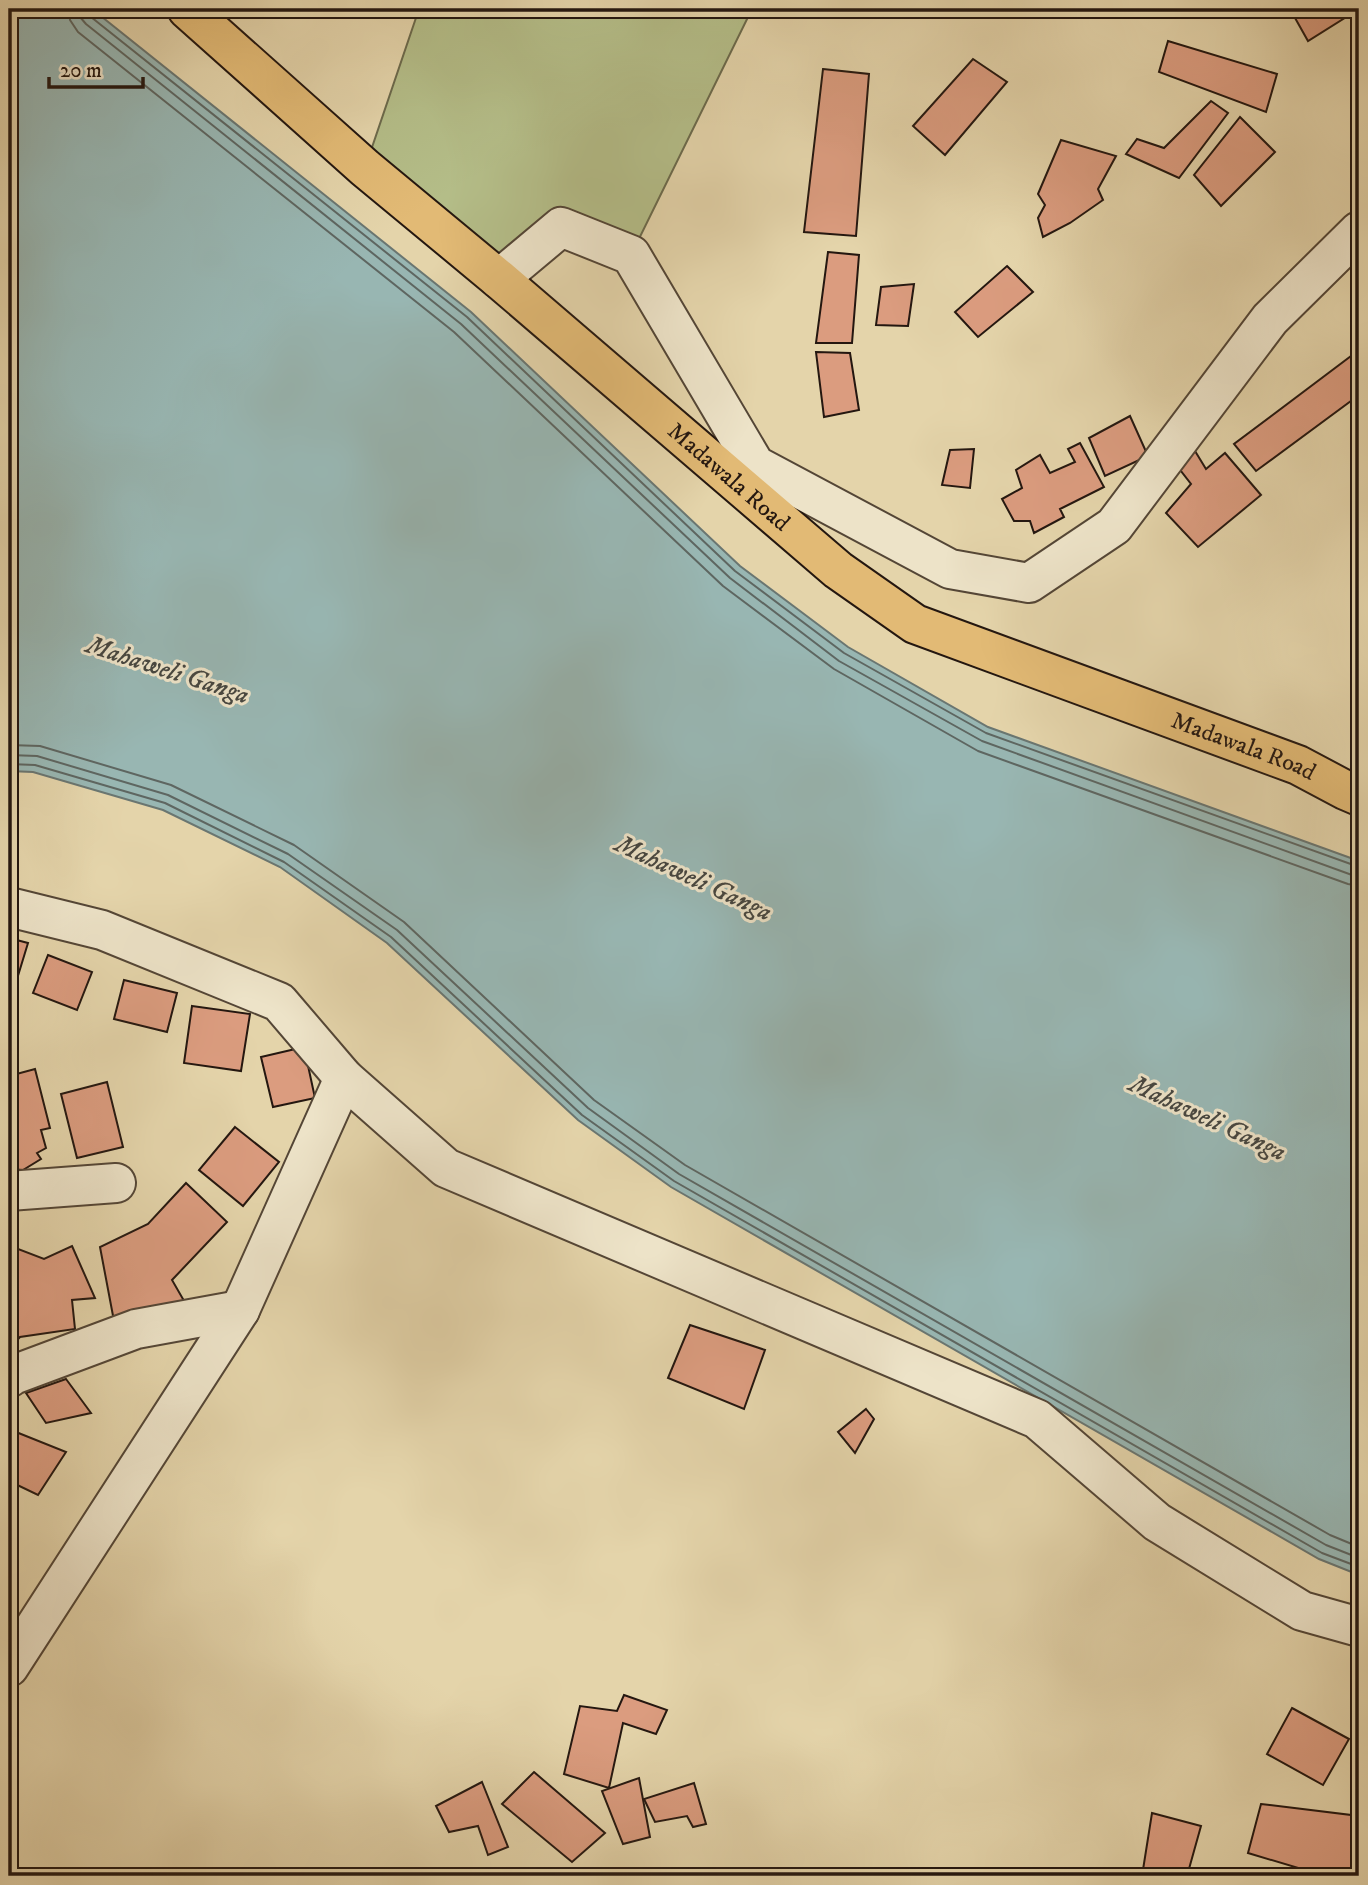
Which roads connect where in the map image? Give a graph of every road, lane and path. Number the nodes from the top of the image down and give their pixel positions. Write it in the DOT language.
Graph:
graph roads {
  1 [pos="204,15"];
  2 [pos="1359,231"];
  3 [pos="499,279"];
  4 [pos="1355,791"];
  5 [pos="9,908"];
  6 [pos="344,1078"];
  7 [pos="116,1183"];
  8 [pos="9,1191"];
  9 [pos="240,1310"];
  10 [pos="9,1378"];
  11 [pos="1359,1627"];
  12 [pos="11,1650"];
  1 -- 3 [label="main road, Madawala Road"];
  2 -- 3 [label="street"];
  3 -- 4 [label="main road, Madawala Road"];
  5 -- 6 [label="street"];
  6 -- 9 [label="street"];
  6 -- 11 [label="street"];
  7 -- 8 [label="street"];
  9 -- 10 [label="street"];
  9 -- 12 [label="street"];
}
